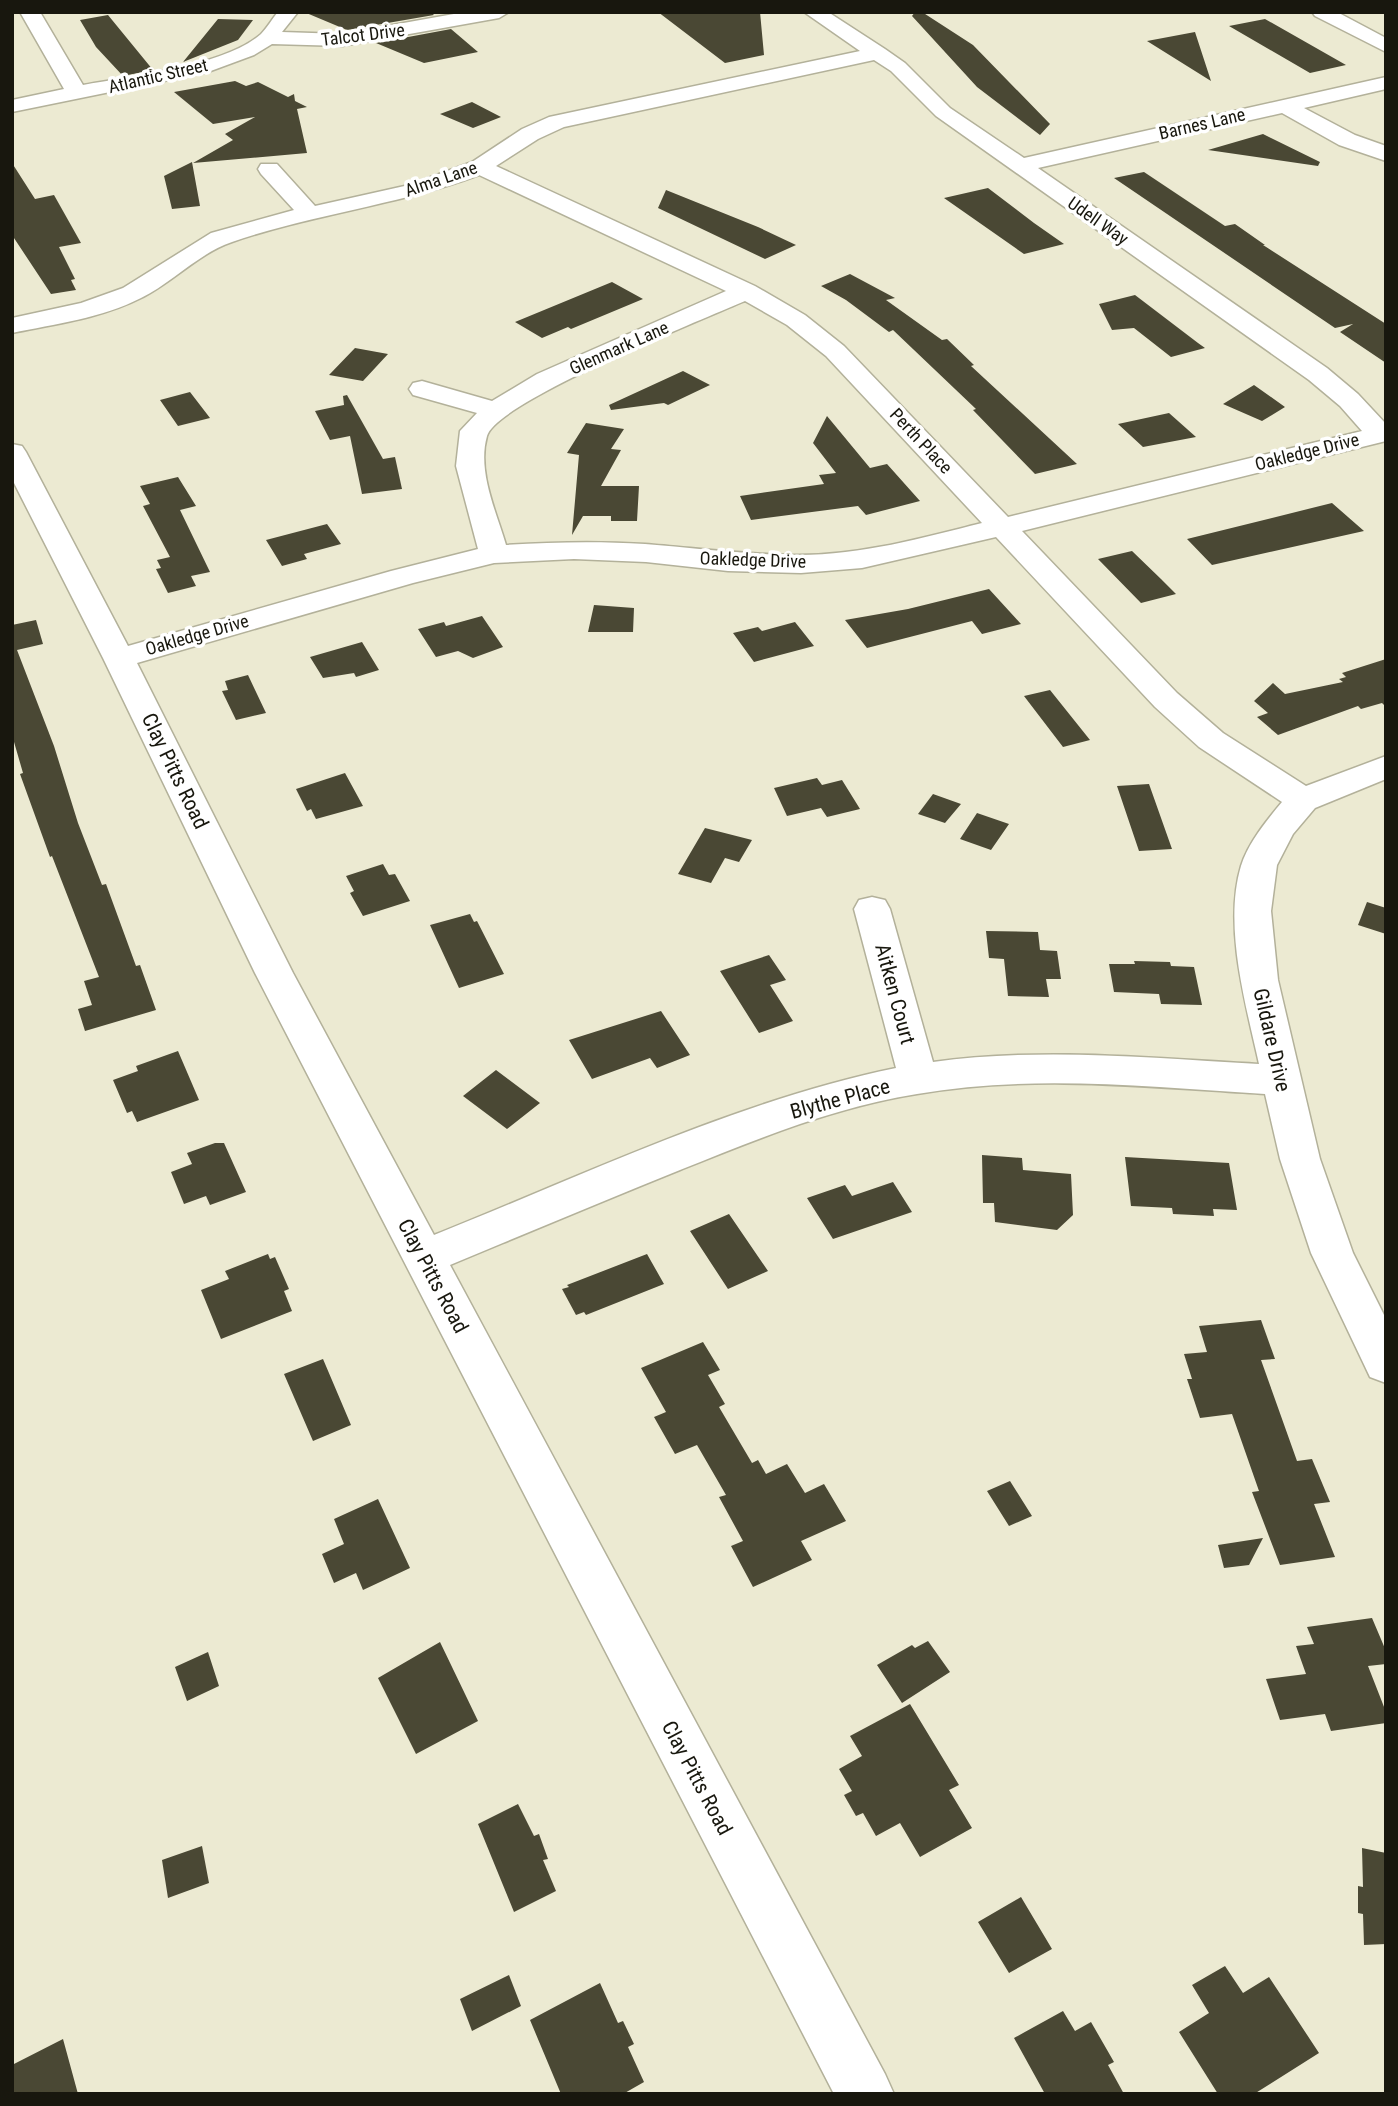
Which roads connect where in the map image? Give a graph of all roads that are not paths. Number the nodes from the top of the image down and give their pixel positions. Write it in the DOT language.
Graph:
graph roads {
  1 [pos="30,12"];
  2 [pos="288,12"];
  3 [pos="499,12"];
  4 [pos="814,12"];
  5 [pos="1322,12"];
  6 [pos="268,38"];
  7 [pos="1386,46"];
  8 [pos="878,53"];
  9 [pos="1386,83"];
  10 [pos="77,93"];
  11 [pos="12,106"];
  12 [pos="1285,106"];
  13 [pos="1386,154"];
  14 [pos="1018,166"];
  15 [pos="480,167"];
  16 [pos="269,169"];
  17 [pos="308,212"];
  18 [pos="746,291"];
  19 [pos="12,326"];
  20 [pos="422,389"];
  21 [pos="495,410"];
  22 [pos="1382,433"];
  23 [pos="12,452"];
  24 [pos="25,507"];
  25 [pos="1000,525"];
  26 [pos="494,554"];
  27 [pos="119,657"];
  28 [pos="1386,767"];
  29 [pos="1303,800"];
  30 [pos="872,909"];
  31 [pos="918,1079"];
  32 [pos="1281,1080"];
  33 [pos="424,1257"];
  34 [pos="1386,1364"];
  35 [pos="865,2094"];
  1 -- 10 [label="street"];
  2 -- 6 [label="street, Atlantic Street"];
  3 -- 6 [label="street, Talcot Drive"];
  4 -- 8 [label="street, Udell Way"];
  5 -- 7 [label="street"];
  6 -- 10 [label="street, Atlantic Street"];
  8 -- 14 [label="street, Udell Way"];
  8 -- 15 [label="street, Alma Lane"];
  9 -- 12 [label="street, Barnes Lane"];
  10 -- 11 [label="street, Atlantic Street"];
  12 -- 13 [label="street"];
  12 -- 14 [label="street, Barnes Lane"];
  14 -- 22 [label="street, Udell Way"];
  15 -- 17 [label="street, Alma Lane"];
  15 -- 18 [label="street, Perth Place"];
  16 -- 17 [label="street"];
  17 -- 19 [label="street, Alma Lane"];
  18 -- 21 [label="street, Glenmark Lane"];
  18 -- 25 [label="street, Perth Place"];
  20 -- 21 [label="street"];
  21 -- 26 [label="street, Glenmark Lane"];
  22 -- 25 [label="street, Oakledge Drive"];
  23 -- 24 [label="street, Clay Pitts Road"];
  24 -- 27 [label="street, Clay Pitts Road"];
  25 -- 26 [label="street, Oakledge Drive"];
  25 -- 29 [label="street, Perth Place"];
  26 -- 27 [label="street, Oakledge Drive"];
  27 -- 33 [label="street, Clay Pitts Road"];
  28 -- 29 [label="street, Gildare Drive"];
  29 -- 32 [label="street, Gildare Drive"];
  30 -- 31 [label="street, Aitken Court"];
  31 -- 32 [label="street, Blythe Place"];
  31 -- 33 [label="street, Blythe Place"];
  32 -- 34 [label="street, Gildare Drive"];
  33 -- 35 [label="street, Clay Pitts Road"];
}
